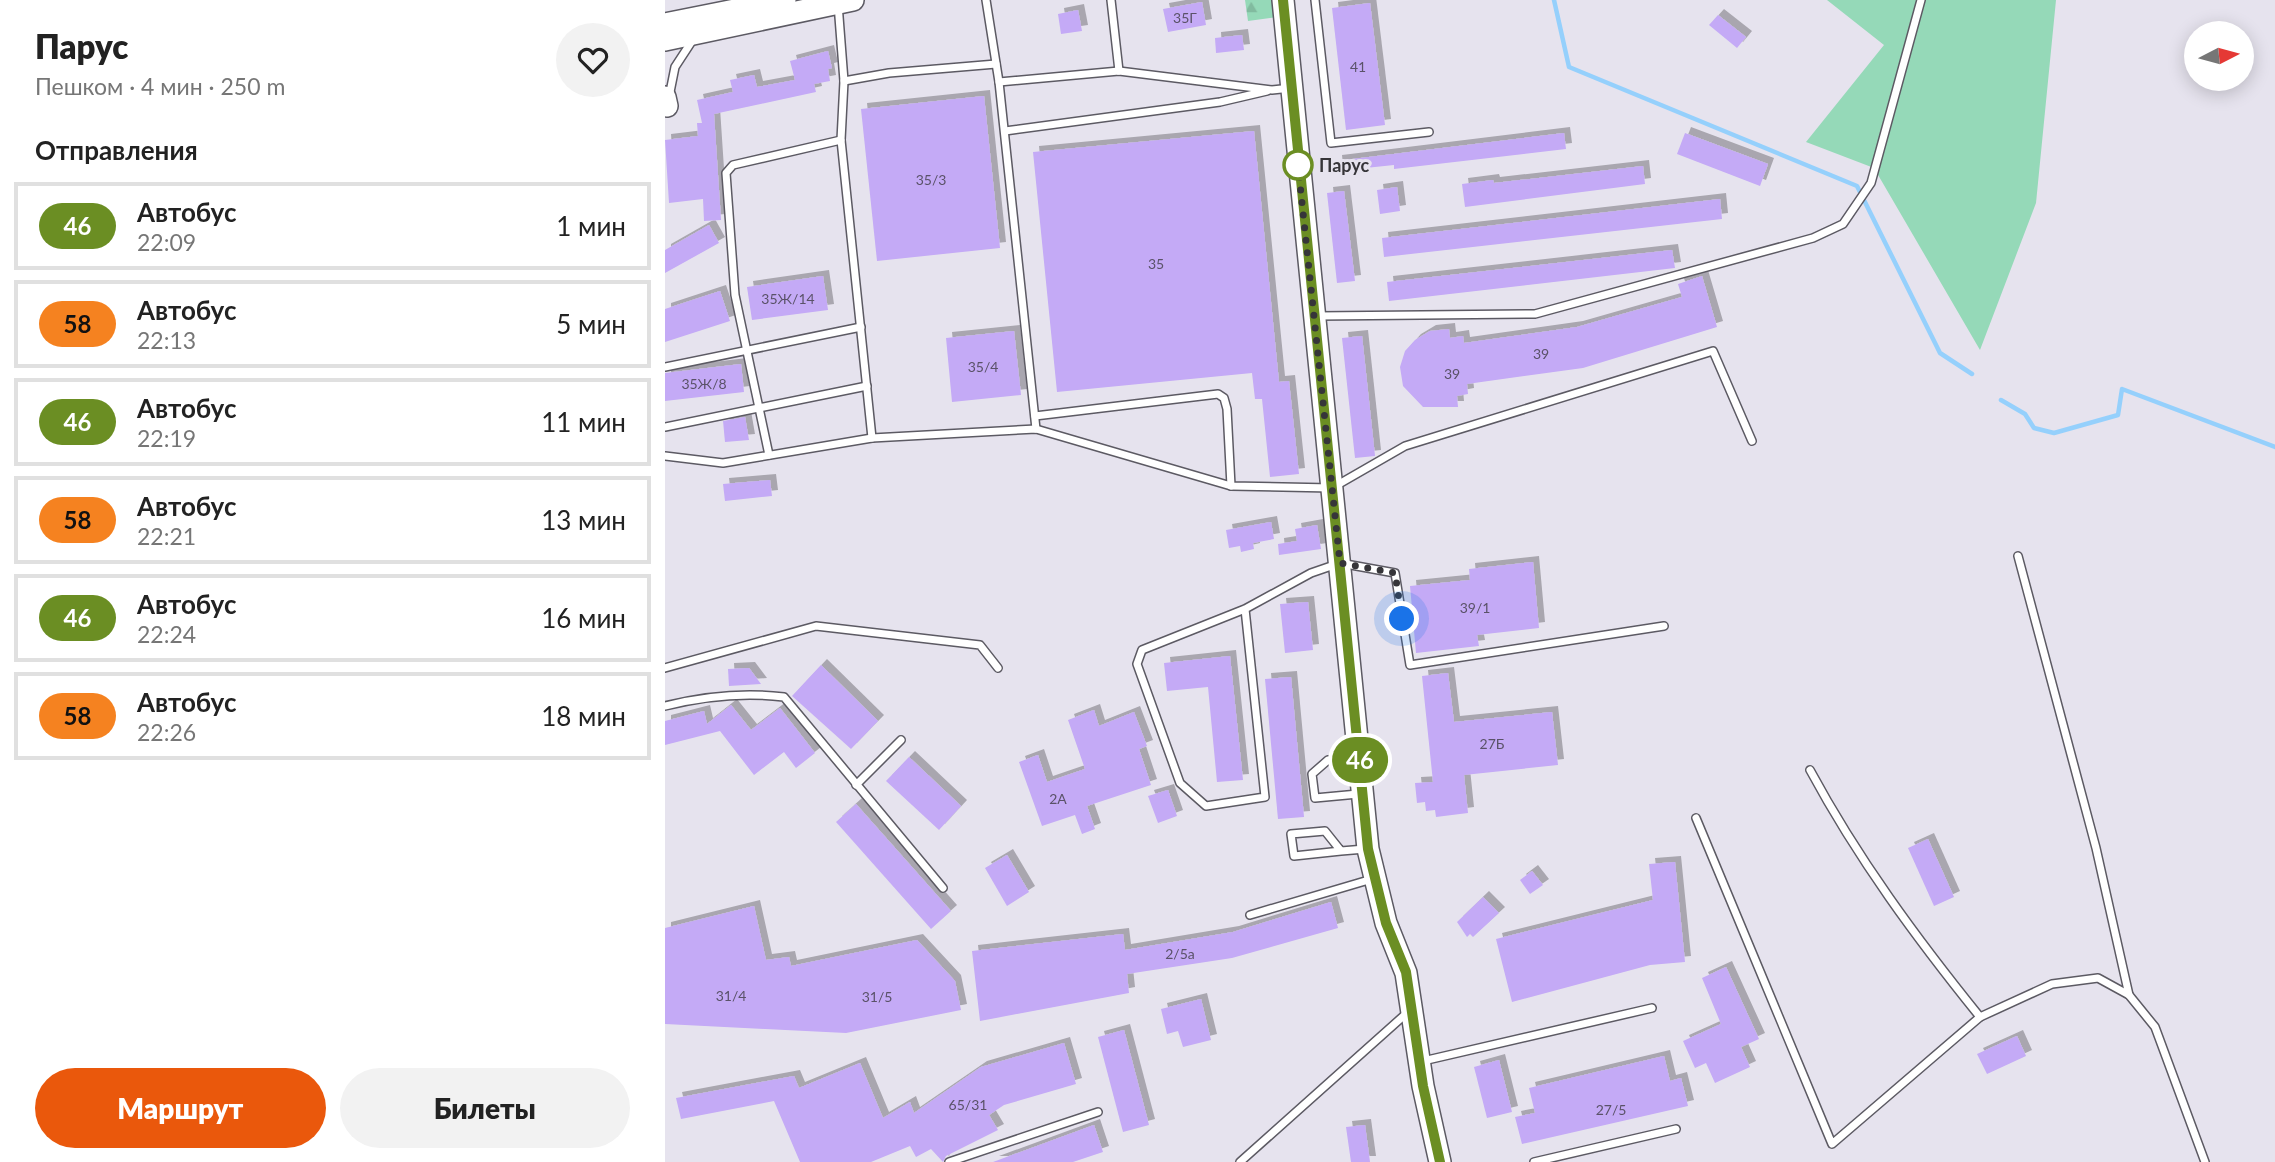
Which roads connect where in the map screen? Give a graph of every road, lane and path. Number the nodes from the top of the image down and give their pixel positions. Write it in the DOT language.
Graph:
graph roads {
  1 [pos="785,0"];
  2 [pos="986,0"];
  3 [pos="1111,0"];
  4 [pos="1283,0"];
  5 [pos="1315,0"];
  6 [pos="1921,0"];
  7 [pos="845,2"];
  8 [pos="665,24"];
  9 [pos="698,33"];
  10 [pos="665,40"];
  11 [pos="996,64"];
  12 [pos="1119,71"];
  13 [pos="844,81"];
  14 [pos="999,82"];
  15 [pos="1282,89"];
  16 [pos="666,107"];
  17 [pos="1005,131"];
  18 [pos="1429,132"];
  19 [pos="841,139"];
  20 [pos="1314,317"];
  21 [pos="861,327"];
  22 [pos="746,349"];
  23 [pos="665,367"];
  24 [pos="867,386"];
  25 [pos="758,407"];
  26 [pos="1035,416"];
  27 [pos="665,427"];
  28 [pos="1036,429"];
  29 [pos="872,438"];
  30 [pos="1752,441"];
  31 [pos="769,455"];
  32 [pos="665,456"];
  33 [pos="1231,486"];
  34 [pos="1332,488"];
  35 [pos="2018,556"];
  36 [pos="1340,563"];
  37 [pos="1245,610"];
  38 [pos="1664,626"];
  39 [pos="665,668"];
  40 [pos="998,668"];
  41 [pos="665,706"];
  42 [pos="901,740"];
  43 [pos="1359,757"];
  44 [pos="1810,770"];
  45 [pos="856,785"];
  46 [pos="1363,793"];
  47 [pos="1696,818"];
  48 [pos="1368,849"];
  49 [pos="1341,851"];
  50 [pos="1373,878"];
  51 [pos="943,888"];
  52 [pos="1250,915"];
  53 [pos="2129,995"];
  54 [pos="1652,1008"];
  55 [pos="1412,1009"];
  56 [pos="1980,1017"];
  57 [pos="1419,1062"];
  58 [pos="1098,1112"];
  59 [pos="1676,1129"];
  60 [pos="949,1162"];
  61 [pos="1240,1162"];
  62 [pos="1440,1162"];
  63 [pos="1534,1162"];
  64 [pos="2206,1162"];
  1 -- 8 [label="street"];
  2 -- 11 [label="lane"];
  3 -- 12 [label="lane"];
  4 -- 15 [label="street"];
  5 -- 18 [label="lane"];
  6 -- 20 [label="lane"];
  7 -- 9 [label="street"];
  7 -- 13 [label="lane"];
  9 -- 10 [label="street"];
  9 -- 16 [label="lane"];
  11 -- 13 [label="lane"];
  11 -- 14 [label="lane"];
  12 -- 14 [label="lane"];
  12 -- 15 [label="lane"];
  13 -- 19 [label="lane"];
  14 -- 17 [label="lane"];
  15 -- 17 [label="lane"];
  15 -- 20 [label="street"];
  17 -- 26 [label="lane"];
  19 -- 21 [label="lane"];
  19 -- 22 [label="lane"];
  20 -- 34 [label="street"];
  21 -- 22 [label="lane"];
  21 -- 24 [label="lane"];
  22 -- 23 [label="lane"];
  22 -- 25 [label="lane"];
  24 -- 25 [label="lane"];
  24 -- 29 [label="lane"];
  25 -- 27 [label="lane"];
  25 -- 31 [label="lane"];
  26 -- 28 [label="lane"];
  26 -- 33 [label="lane"];
  28 -- 29 [label="lane"];
  28 -- 33 [label="lane"];
  29 -- 31 [label="lane"];
  30 -- 34 [label="lane"];
  31 -- 32 [label="lane"];
  33 -- 34 [label="lane"];
  34 -- 36 [label="street"];
  35 -- 53 [label="lane"];
  36 -- 37 [label="lane"];
  36 -- 38 [label="lane"];
  36 -- 43 [label="street"];
  37 -- 37 [label="lane"];
  39 -- 40 [label="lane"];
  41 -- 45 [label="lane"];
  42 -- 45 [label="lane"];
  43 -- 46 [label="street"];
  43 -- 46 [label="lane"];
  44 -- 56 [label="lane"];
  45 -- 51 [label="lane"];
  46 -- 48 [label="street"];
  47 -- 56 [label="lane"];
  48 -- 49 [label="lane"];
  48 -- 50 [label="street"];
  49 -- 49 [label="lane"];
  50 -- 52 [label="lane"];
  50 -- 55 [label="street"];
  53 -- 56 [label="lane"];
  53 -- 64 [label="lane"];
  54 -- 57 [label="lane"];
  55 -- 57 [label="street"];
  55 -- 61 [label="lane"];
  57 -- 62 [label="street"];
  58 -- 60 [label="lane"];
  59 -- 63 [label="lane"];
}
